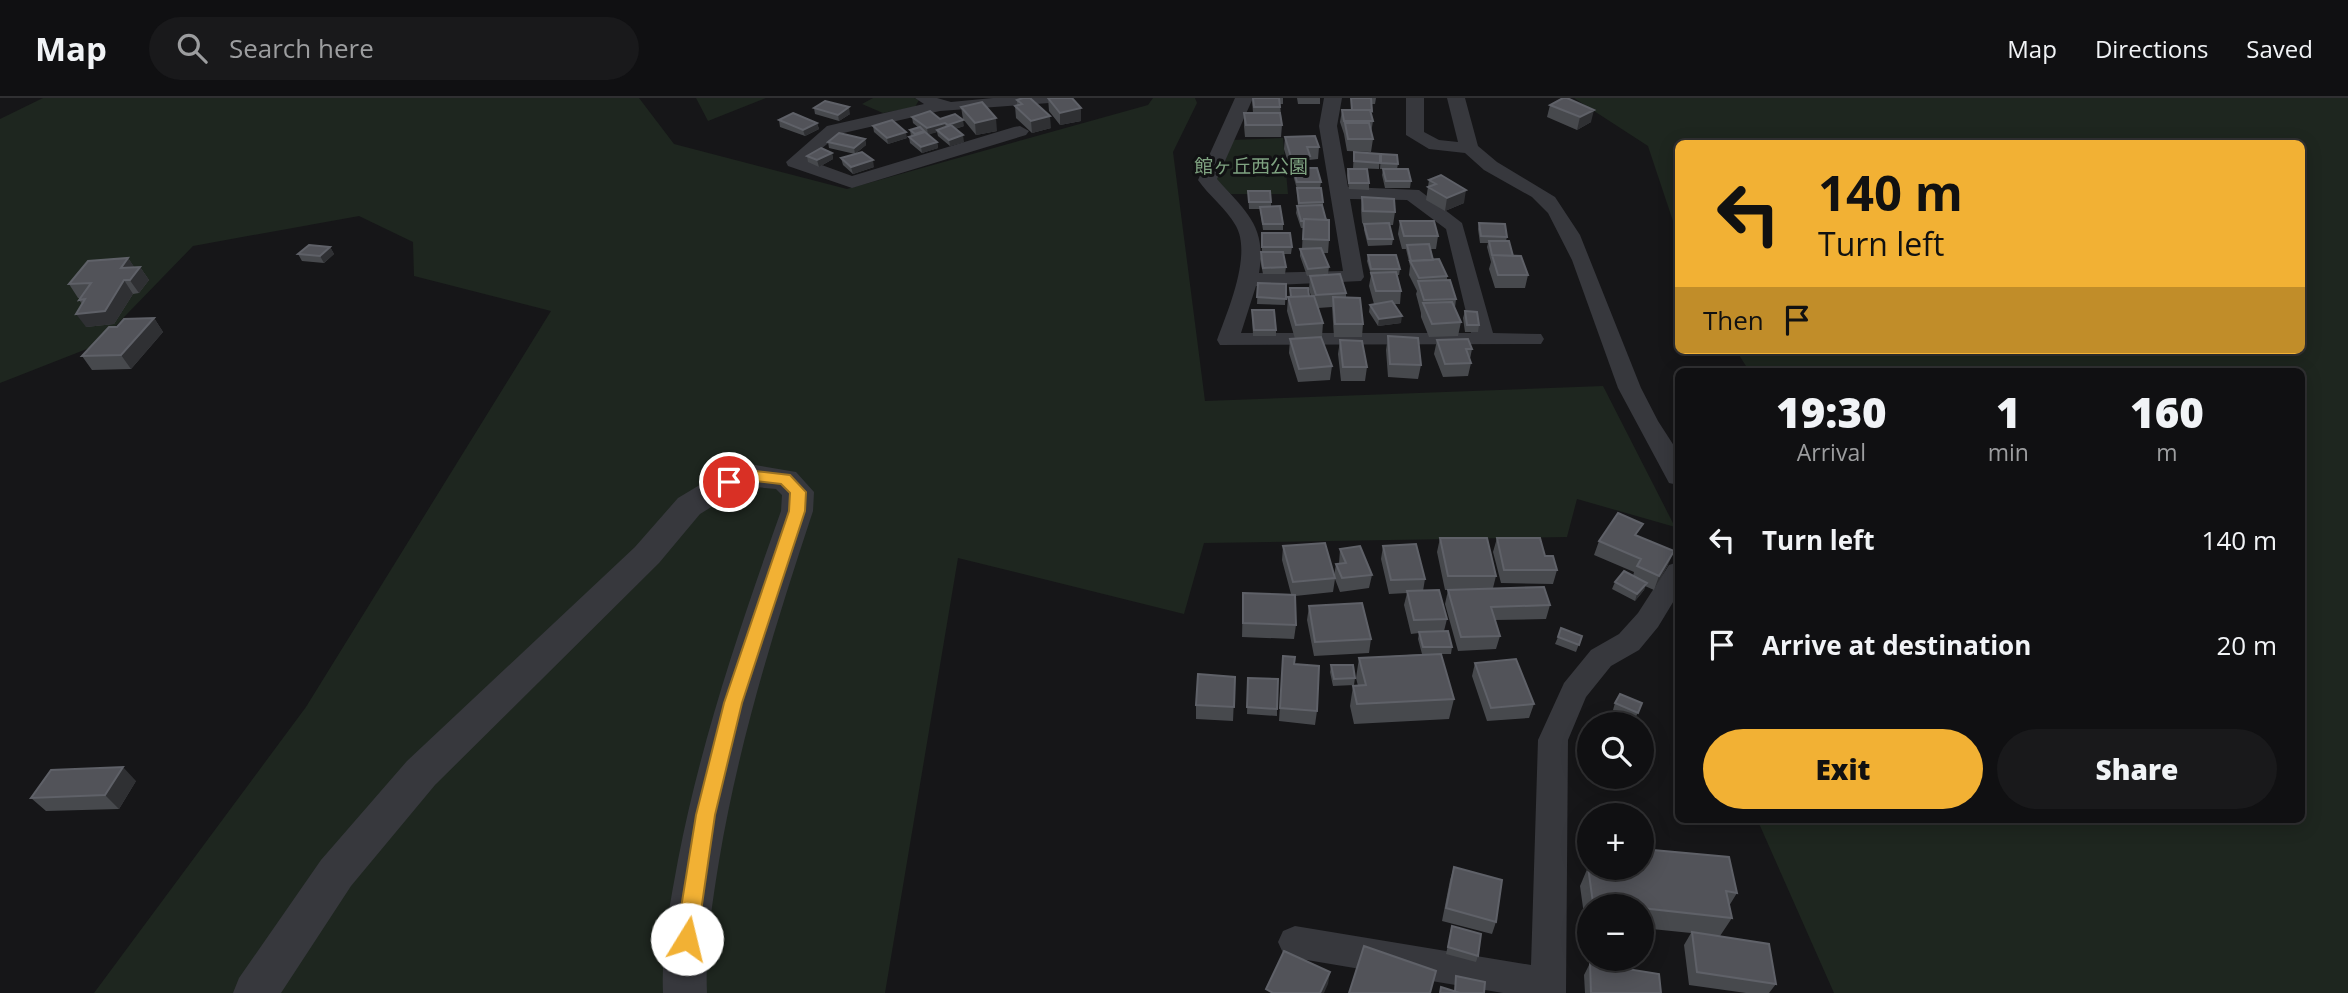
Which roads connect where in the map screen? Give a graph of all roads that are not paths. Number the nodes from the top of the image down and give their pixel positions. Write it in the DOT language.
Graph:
graph roads {
  1 [pos="1049,98"];
  2 [pos="1244,98"];
  3 [pos="1333,98"];
  4 [pos="1415,98"];
  5 [pos="1456,98"];
  6 [pos="932,102"];
  7 [pos="1020,131"];
  8 [pos="1469,148"];
  9 [pos="1339,193"];
  10 [pos="1247,280"];
  11 [pos="1484,339"];
  12 [pos="1533,339"];
  13 [pos="1675,468"];
  14 [pos="1675,577"];
  15 [pos="1295,942"];
  16 [pos="1548,989"];
  17 [pos="255,993"];
  18 [pos="685,993"];
  1 -- 6 [label="street"];
  2 -- 10 [label="street"];
  3 -- 9 [label="street"];
  4 -- 8 [label="street"];
  5 -- 8 [label="street"];
  6 -- 7 [label="street"];
  8 -- 13 [label="street"];
  9 -- 10 [label="street"];
  9 -- 11 [label="street"];
  10 -- 11 [label="street"];
  11 -- 12 [label="street"];
  14 -- 16 [label="street"];
  15 -- 16 [label="street"];
  17 -- 18 [label="street"];
}
